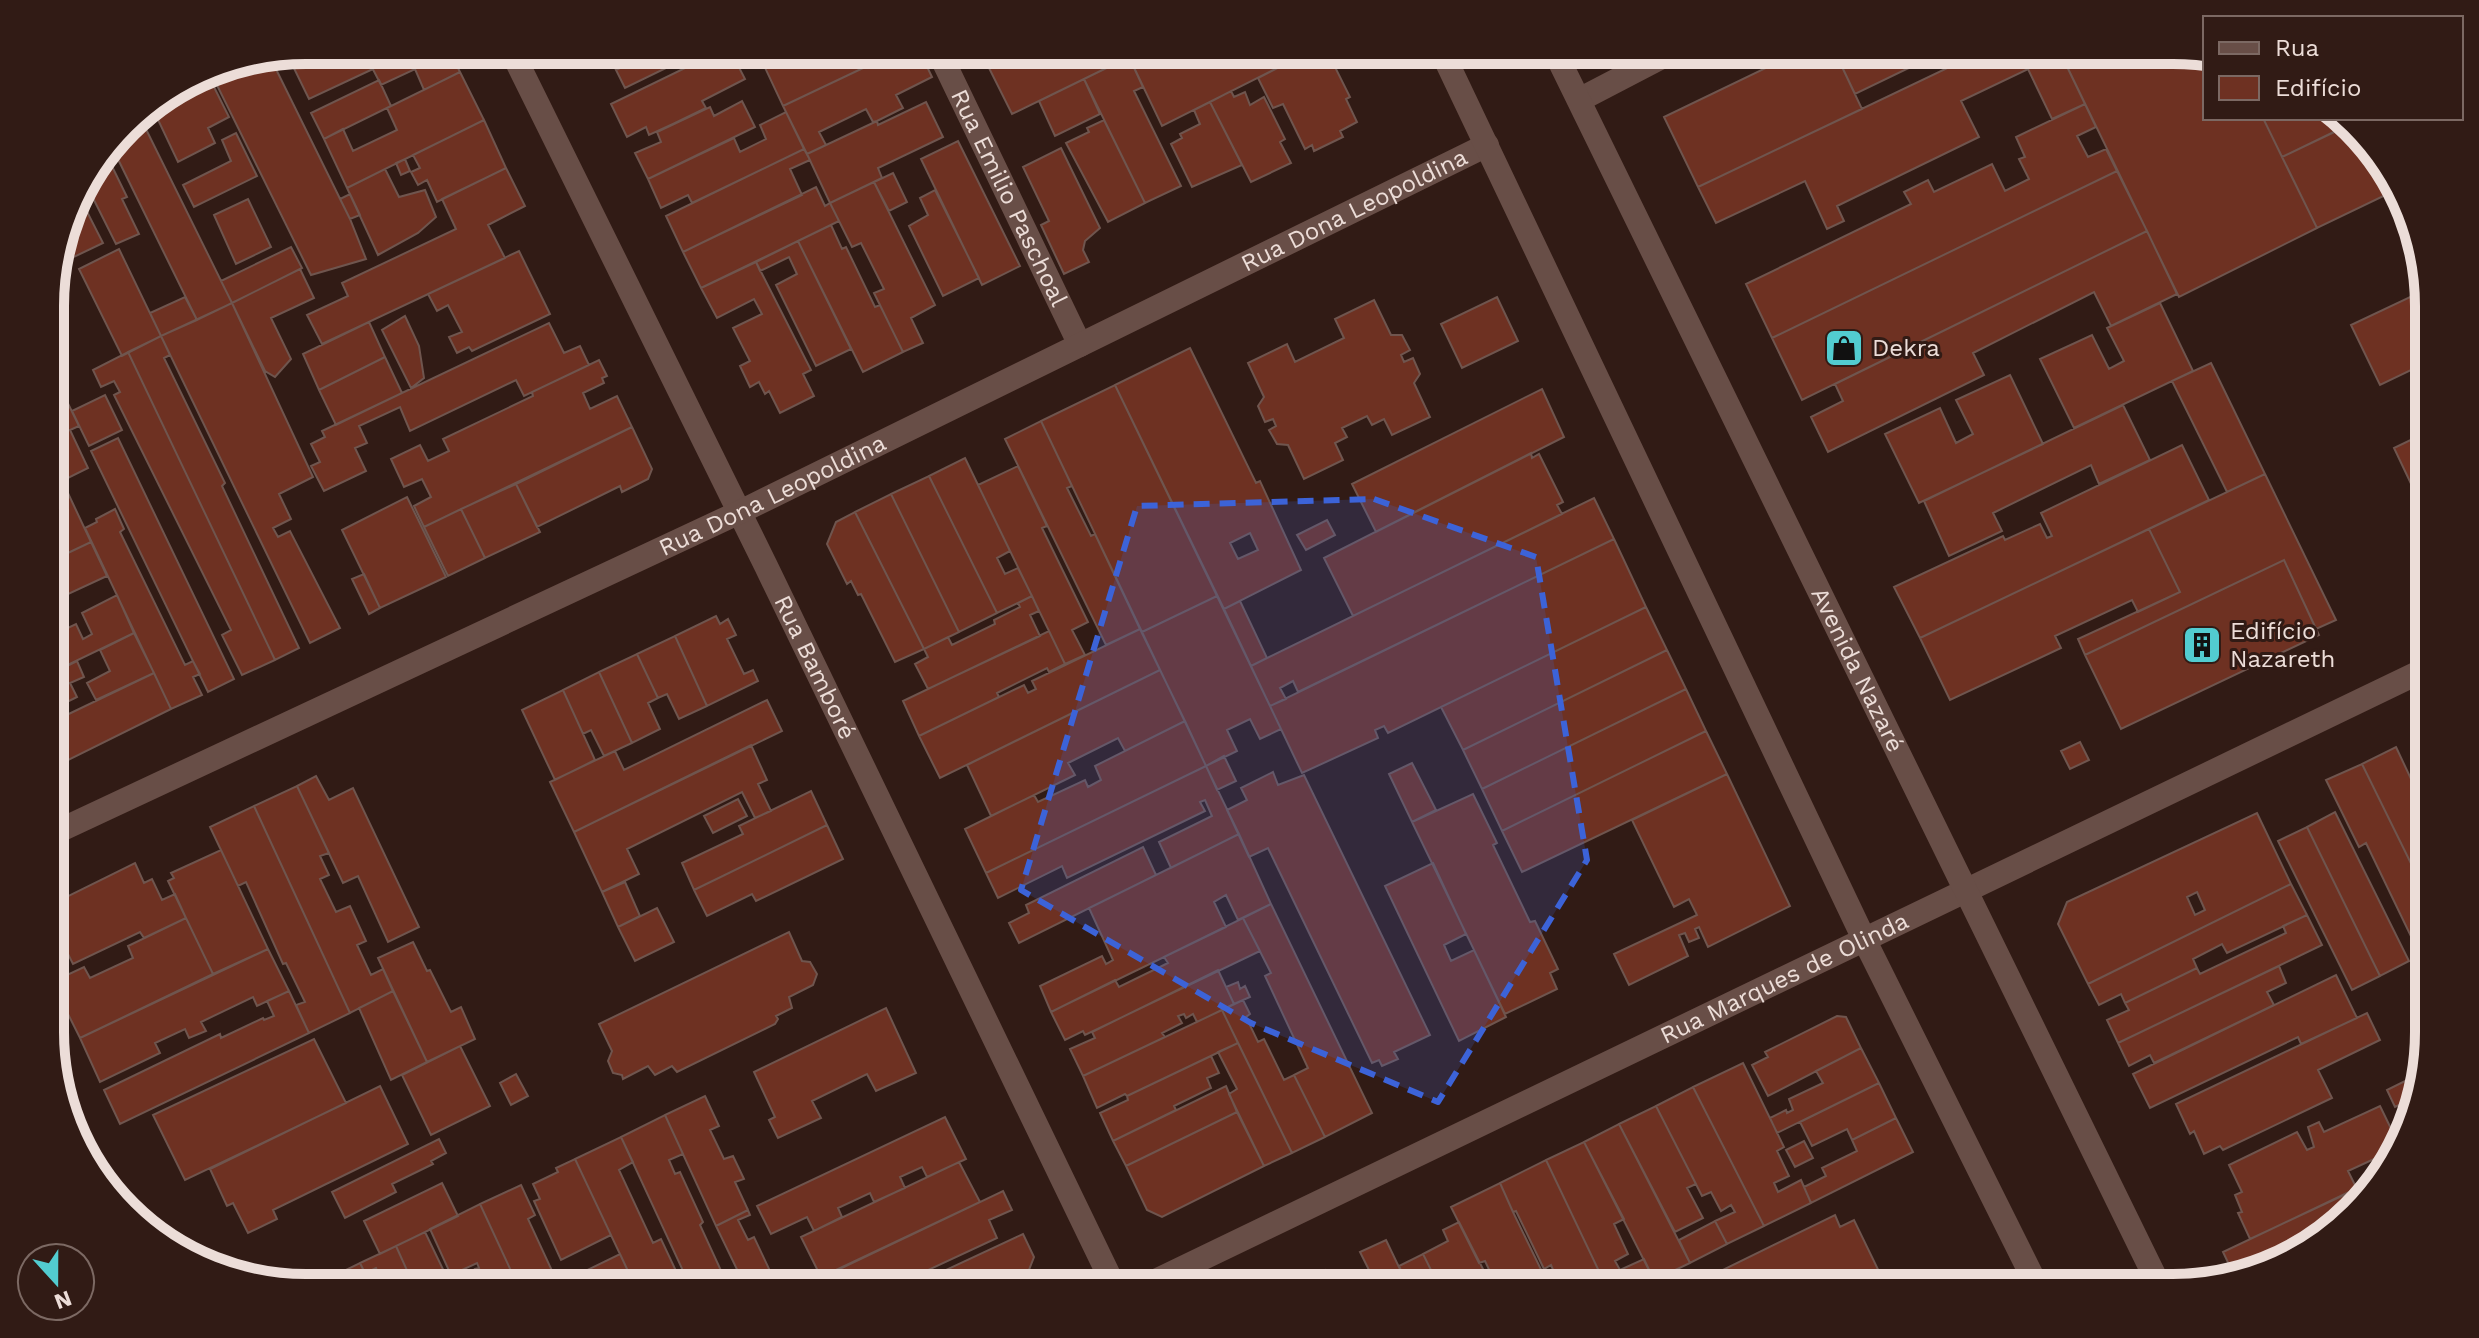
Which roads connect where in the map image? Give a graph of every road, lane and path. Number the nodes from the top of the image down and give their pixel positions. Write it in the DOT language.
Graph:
graph roads {
  1 [pos="518,64"];
  2 [pos="945,64"];
  3 [pos="1448,64"];
  4 [pos="1561,64"];
  5 [pos="1648,64"];
  6 [pos="1579,100"];
  7 [pos="1487,145"];
  8 [pos="1080,345"];
  9 [pos="740,512"];
  10 [pos="2415,674"];
  11 [pos="64,828"];
  12 [pos="1965,890"];
  13 [pos="1864,939"];
  14 [pos="2031,1273"];
  15 [pos="2153,1273"];
  16 [pos="1108,1274"];
  17 [pos="1171,1274"];
  1 -- 9 [label="street, Rua Bamboré"];
  2 -- 8 [label="street, Rua Emilio Paschoal"];
  3 -- 7 [label="street"];
  4 -- 6 [label="street, Avenida Nazaré"];
  5 -- 6 [label="street"];
  6 -- 12 [label="street, Avenida Nazaré"];
  7 -- 8 [label="street, Rua Dona Leopoldina"];
  7 -- 13 [label="street"];
  8 -- 9 [label="street, Rua Dona Leopoldina"];
  9 -- 11 [label="street, Rua Dona Leopoldina"];
  9 -- 16 [label="street, Rua Bamboré"];
  10 -- 12 [label="street, Rua Marques de Olinda"];
  12 -- 13 [label="street, Rua Marques de Olinda"];
  12 -- 15 [label="street, Avenida Nazaré"];
  13 -- 14 [label="street"];
  13 -- 17 [label="street, Rua Marques de Olinda"];
}
